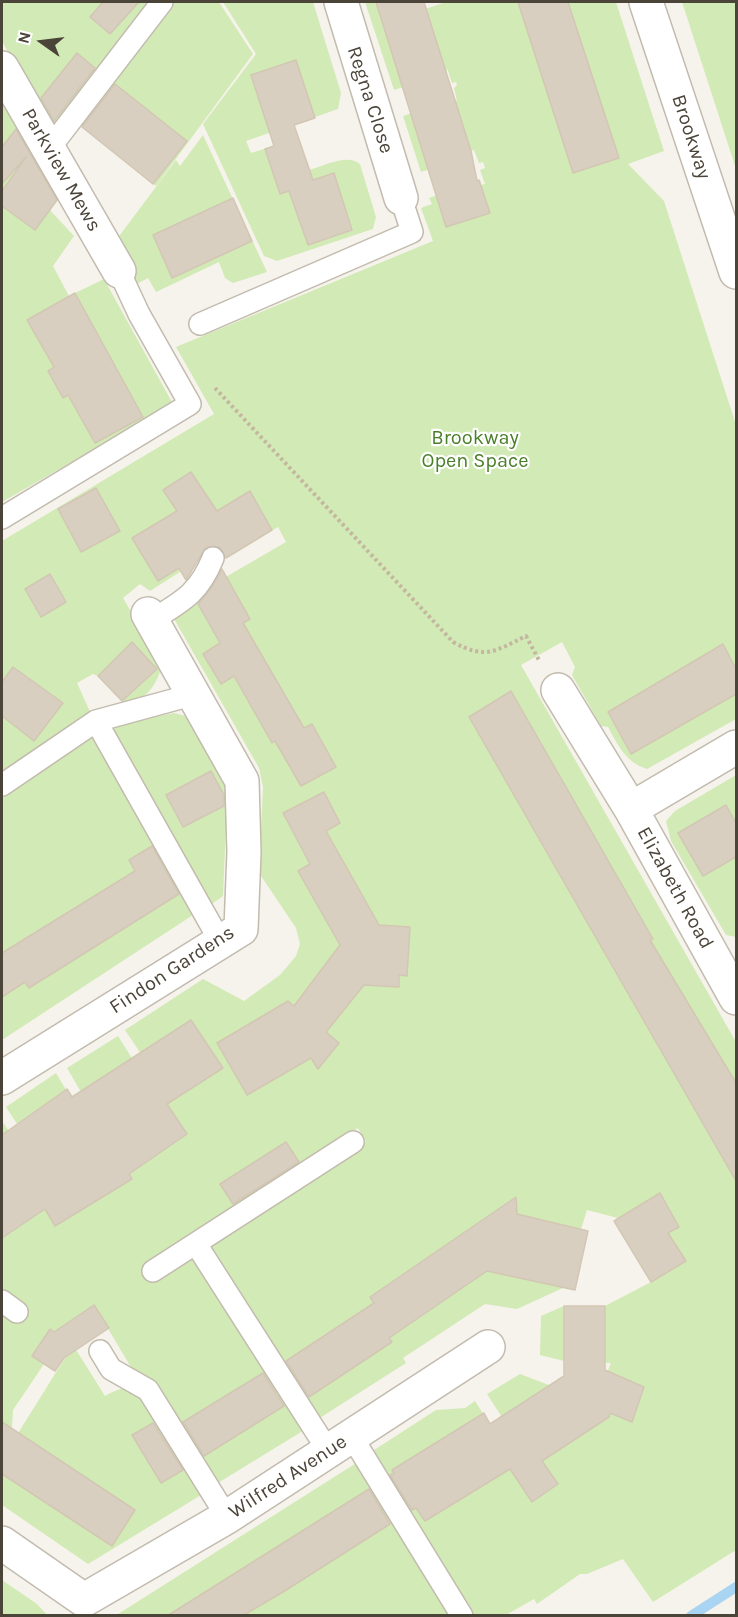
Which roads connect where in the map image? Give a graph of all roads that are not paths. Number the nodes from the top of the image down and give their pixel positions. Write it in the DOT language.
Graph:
graph roads {
  1 [pos="162,2"];
  2 [pos="340,2"];
  3 [pos="646,2"];
  4 [pos="2,68"];
  5 [pos="49,149"];
  6 [pos="401,198"];
  7 [pos="119,271"];
  8 [pos="736,272"];
  9 [pos="200,324"];
  10 [pos="2,518"];
  11 [pos="213,558"];
  12 [pos="150,617"];
  13 [pos="558,690"];
  14 [pos="195,694"];
  15 [pos="96,721"];
  16 [pos="736,747"];
  17 [pos="2,786"];
  18 [pos="631,809"];
  19 [pos="220,941"];
  20 [pos="736,998"];
  21 [pos="2,1078"];
  22 [pos="353,1142"];
  23 [pos="196,1244"];
  24 [pos="153,1271"];
  25 [pos="489,1347"];
  26 [pos="100,1351"];
  27 [pos="340,1444"];
  28 [pos="227,1517"];
  29 [pos="2,1543"];
  30 [pos="81,1608"];
  31 [pos="462,1616"];
  1 -- 5 [label="lane"];
  2 -- 6 [label="street, Regna Close"];
  3 -- 8 [label="street, Brookway"];
  4 -- 5 [label="street, Parkview Mews"];
  5 -- 7 [label="street, Parkview Mews"];
  6 -- 9 [label="lane"];
  7 -- 10 [label="lane"];
  11 -- 12 [label="lane"];
  12 -- 14 [label="street, Findon Gardens"];
  13 -- 18 [label="street, Elizabeth Road"];
  14 -- 15 [label="lane"];
  14 -- 19 [label="street, Findon Gardens"];
  15 -- 17 [label="lane"];
  15 -- 19 [label="lane"];
  16 -- 18 [label="street, Elizabeth Road"];
  18 -- 20 [label="street, Elizabeth Road"];
  19 -- 21 [label="street, Findon Gardens"];
  22 -- 23 [label="lane"];
  23 -- 24 [label="lane"];
  23 -- 27 [label="lane"];
  25 -- 27 [label="street, Wilfred Avenue"];
  26 -- 28 [label="lane"];
  27 -- 28 [label="street, Wilfred Avenue"];
  27 -- 31 [label="lane"];
  28 -- 30 [label="street, Wilfred Avenue"];
  29 -- 30 [label="street"];
}
